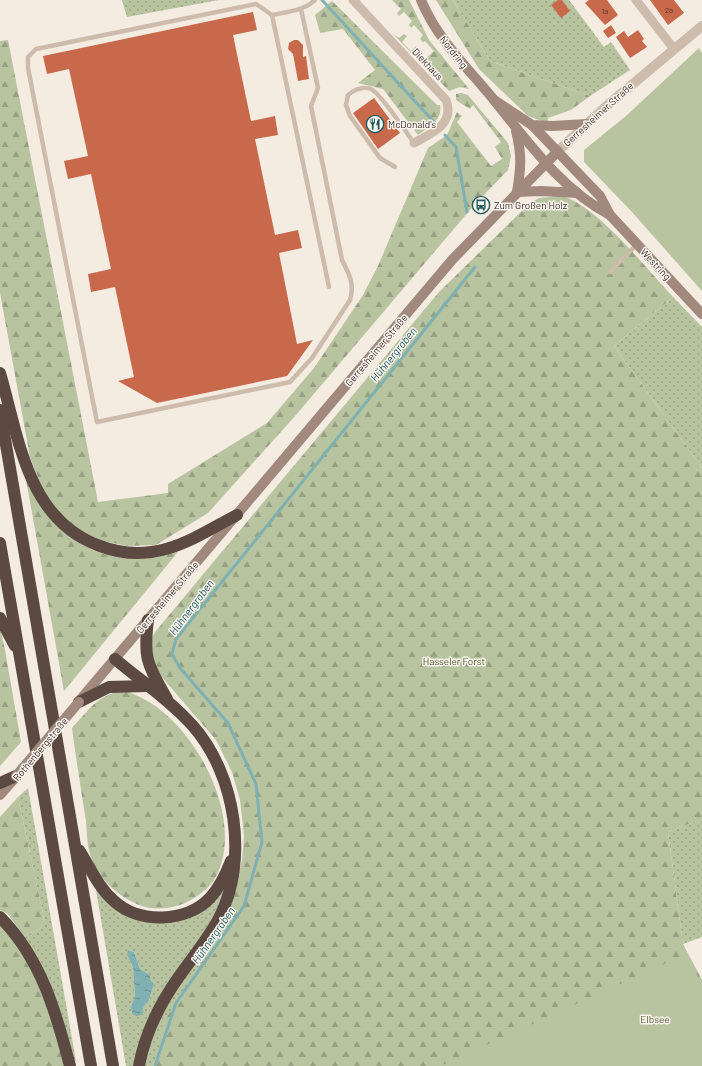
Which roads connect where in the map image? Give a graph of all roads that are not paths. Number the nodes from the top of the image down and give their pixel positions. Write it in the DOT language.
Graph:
graph roads {
  1 [pos="315,0"];
  2 [pos="353,0"];
  3 [pos="420,0"];
  4 [pos="636,0"];
  5 [pos="301,9"];
  6 [pos="272,15"];
  7 [pos="702,26"];
  8 [pos="674,49"];
  9 [pos="494,100"];
  10 [pos="587,124"];
  11 [pos="532,125"];
  12 [pos="516,129"];
  13 [pos="414,143"];
  14 [pos="558,151"];
  15 [pos="546,162"];
  16 [pos="395,167"];
  17 [pos="517,192"];
  18 [pos="577,193"];
  19 [pos="610,215"];
  20 [pos="637,244"];
  21 [pos="610,272"];
  22 [pos="329,287"];
  23 [pos="702,314"];
  24 [pos="0,373"];
  25 [pos="0,410"];
  26 [pos="237,515"];
  27 [pos="0,543"];
  28 [pos="0,618"];
  29 [pos="148,620"];
  30 [pos="20,656"];
  31 [pos="115,659"];
  32 [pos="147,686"];
  33 [pos="79,702"];
  34 [pos="171,705"];
  35 [pos="16,776"];
  36 [pos="0,783"];
  37 [pos="0,795"];
  38 [pos="75,843"];
  39 [pos="236,846"];
  40 [pos="0,917"];
  41 [pos="70,1066"];
  42 [pos="91,1066"];
  43 [pos="114,1066"];
  44 [pos="139,1066"];
  1 -- 5 [label="lane"];
  2 -- 13 [label="street, Diekhaus"];
  3 -- 9 [label="main road, Nordring"];
  4 -- 8 [label="street"];
  5 -- 6 [label="lane"];
  5 -- 6 [label="lane"];
  6 -- 22 [label="lane"];
  7 -- 8 [label="street, Gerresheimer Straße"];
  8 -- 10 [label="street, Gerresheimer Straße"];
  9 -- 11 [label="main road, Nordring"];
  9 -- 12 [label="main road, Nordring"];
  10 -- 11 [label="main road"];
  10 -- 14 [label="street, Gerresheimer Straße"];
  11 -- 14 [label="main road, Nordring"];
  12 -- 15 [label="main road, Nordring"];
  12 -- 17 [label="main road"];
  13 -- 16 [label="lane"];
  14 -- 15 [label="main road, Gerresheimer Straße"];
  14 -- 19 [label="main road, Westring"];
  15 -- 17 [label="main road, Gerresheimer Straße"];
  15 -- 18 [label="main road, Westring"];
  17 -- 18 [label="main road"];
  17 -- 26 [label="main road, Gerresheimer Straße"];
  18 -- 19 [label="main road, Westring"];
  19 -- 20 [label="main road, Westring"];
  20 -- 21 [label="lane"];
  20 -- 23 [label="main road, Westring"];
  24 -- 26 [label="highway"];
  25 -- 38 [label="highway"];
  26 -- 29 [label="main road, Gerresheimer Straße"];
  27 -- 30 [label="highway"];
  28 -- 30 [label="highway"];
  29 -- 31 [label="main road, Gerresheimer Straße"];
  29 -- 34 [label="highway"];
  30 -- 42 [label="highway"];
  31 -- 32 [label="highway"];
  31 -- 33 [label="main road, Gerresheimer Straße"];
  32 -- 33 [label="highway"];
  32 -- 34 [label="highway"];
  33 -- 35 [label="main road, Rothenbergstraße, bridge"];
  34 -- 39 [label="highway"];
  35 -- 36 [label="highway"];
  35 -- 37 [label="main road, Rothenbergstraße"];
  38 -- 39 [label="highway"];
  38 -- 43 [label="highway"];
  39 -- 44 [label="highway"];
  40 -- 41 [label="highway"];
}
